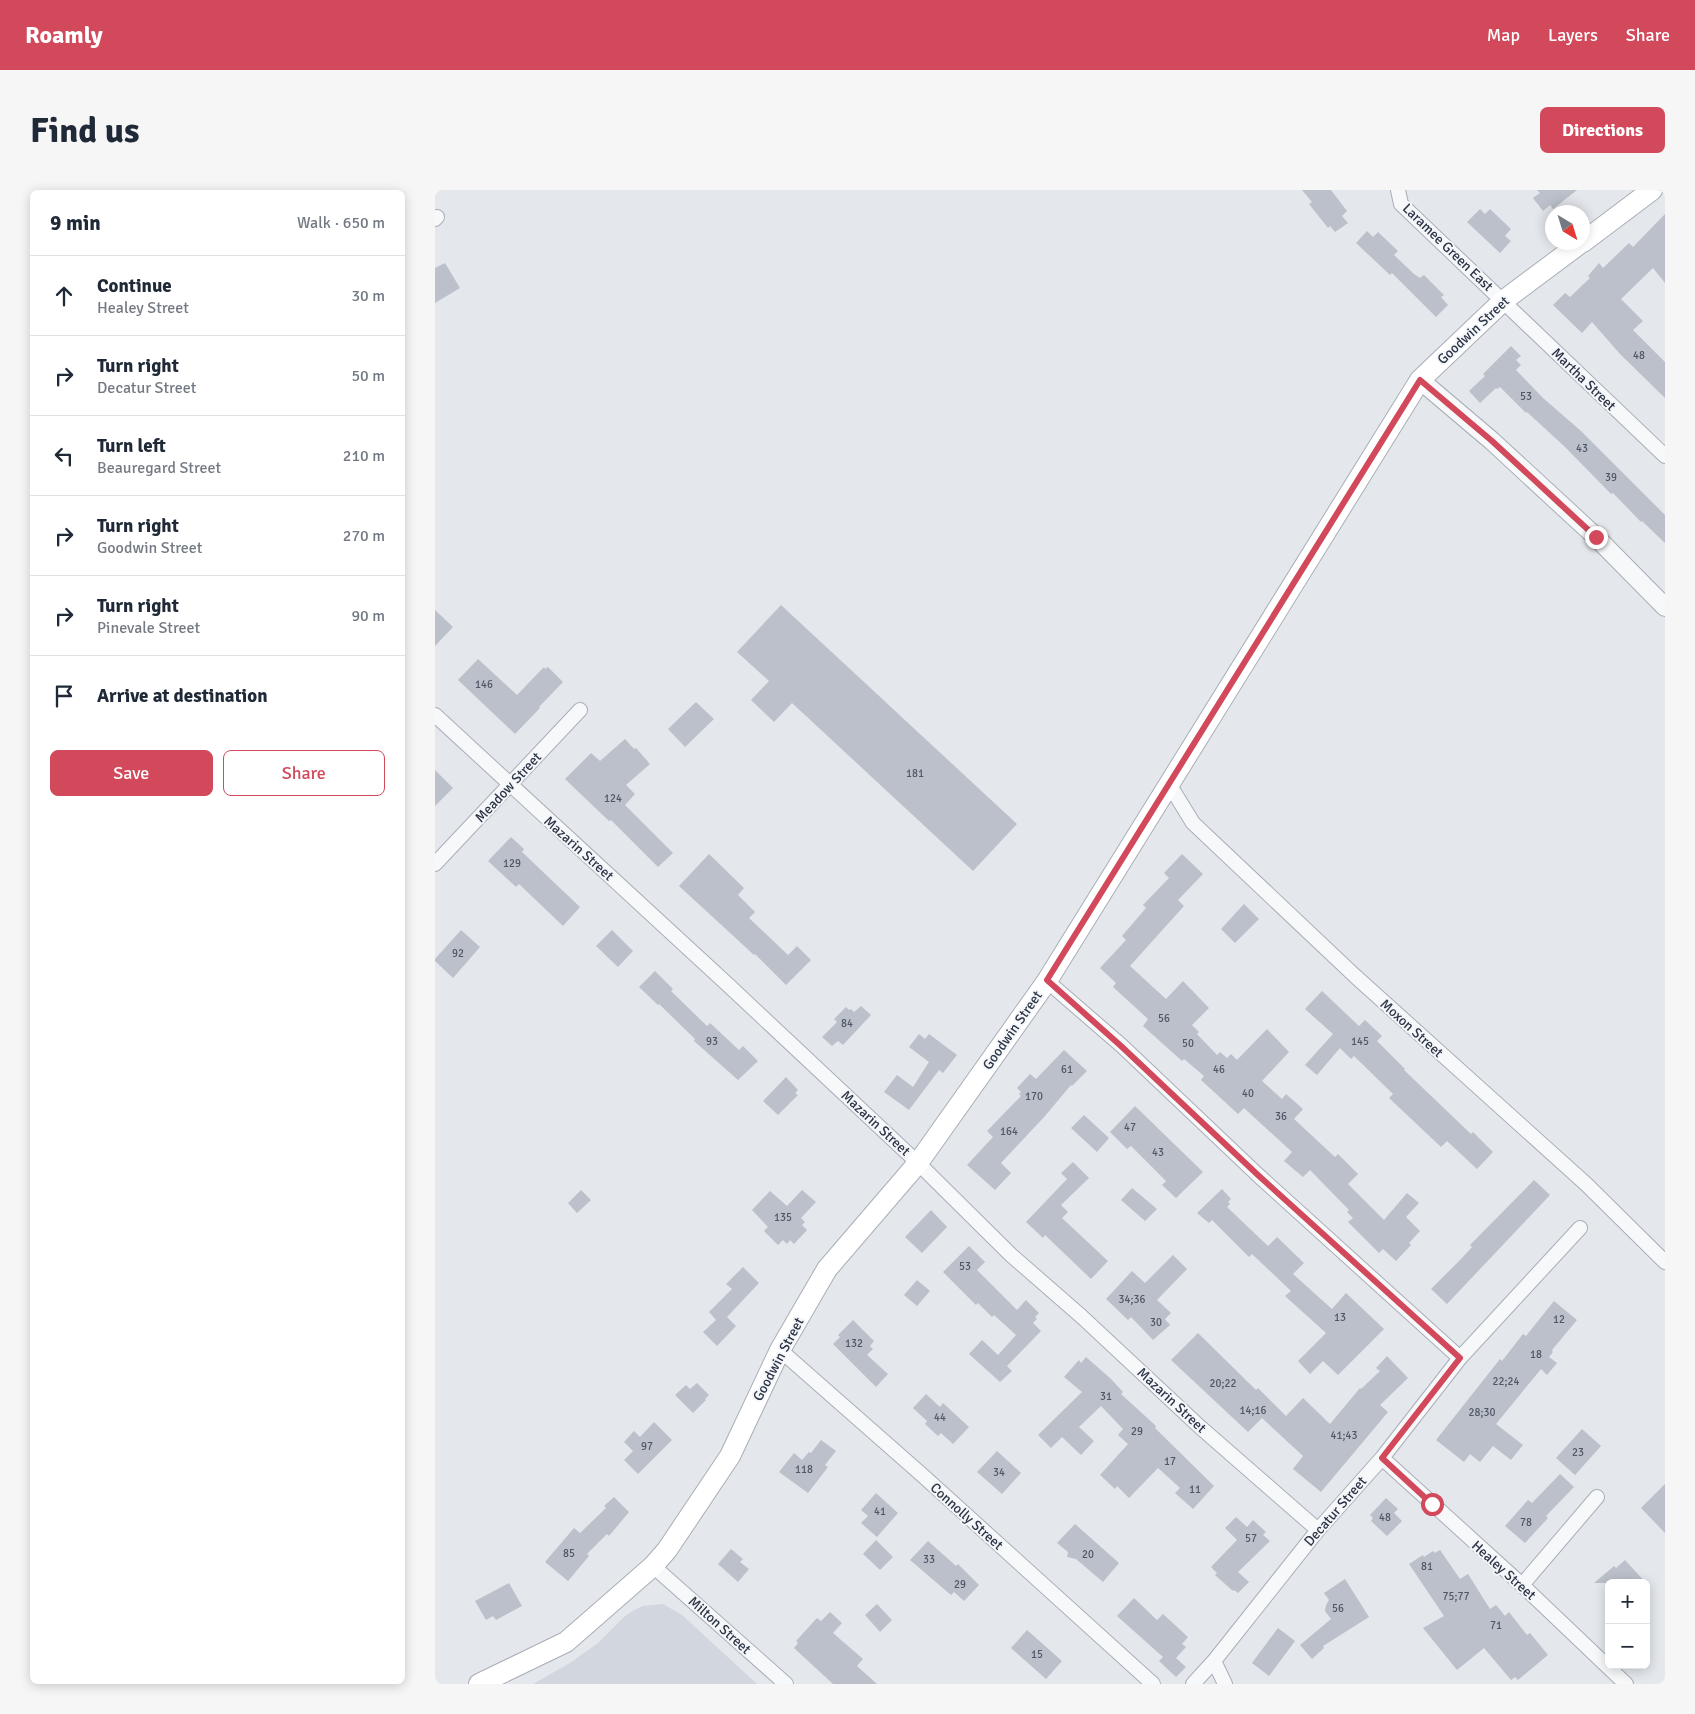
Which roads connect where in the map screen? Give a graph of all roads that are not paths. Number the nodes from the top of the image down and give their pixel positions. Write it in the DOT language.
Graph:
graph roads {
  1 [pos="1398,190"];
  2 [pos="1652,190"];
  3 [pos="1590,236"];
  4 [pos="1571,250"];
  5 [pos="1503,301"];
  6 [pos="1420,380"];
  7 [pos="1665,456"];
  8 [pos="1665,607"];
  9 [pos="580,710"];
  10 [pos="435,715"];
  11 [pos="1169,784"];
  12 [pos="510,785"];
  13 [pos="435,864"];
  14 [pos="1047,980"];
  15 [pos="918,1163"];
  16 [pos="1580,1228"];
  17 [pos="1665,1262"];
  18 [pos="780,1350"];
  19 [pos="1460,1358"];
  20 [pos="1382,1458"];
  21 [pos="1597,1497"];
  22 [pos="1318,1530"];
  23 [pos="653,1566"];
  24 [pos="1522,1585"];
  25 [pos="1214,1661"];
  26 [pos="1624,1683"];
  27 [pos="479,1684"];
  28 [pos="787,1684"];
  29 [pos="1153,1684"];
  30 [pos="1193,1684"];
  31 [pos="1225,1684"];
  1 -- 5 [label="street, Laramee Green East"];
  2 -- 3 [label="main road, Goodwin Street"];
  4 -- 5 [label="main road, Goodwin Street"];
  5 -- 6 [label="main road, Goodwin Street"];
  5 -- 7 [label="street, Martha Street"];
  6 -- 8 [label="street"];
  6 -- 11 [label="main road, Goodwin Street"];
  9 -- 12 [label="street, Meadow Street"];
  10 -- 12 [label="street, Mazarin Street"];
  11 -- 14 [label="main road, Goodwin Street"];
  11 -- 17 [label="street, Moxon Street"];
  12 -- 13 [label="street, Meadow Street"];
  12 -- 15 [label="street, Mazarin Street"];
  14 -- 15 [label="main road, Goodwin Street"];
  14 -- 19 [label="street"];
  15 -- 18 [label="main road, Goodwin Street"];
  15 -- 22 [label="street, Mazarin Street"];
  16 -- 19 [label="street, Decatur Street"];
  18 -- 23 [label="main road, Goodwin Street"];
  18 -- 29 [label="street, Connolly Street"];
  19 -- 20 [label="street, Decatur Street"];
  20 -- 22 [label="street, Decatur Street"];
  20 -- 24 [label="street, Healey Street"];
  21 -- 24 [label="street"];
  22 -- 25 [label="street, Decatur Street"];
  23 -- 27 [label="main road, Goodwin Street"];
  23 -- 28 [label="street, Milton Street"];
  24 -- 26 [label="street, Healey Street"];
  25 -- 30 [label="street, Decatur Street"];
  25 -- 31 [label="street"];
}
